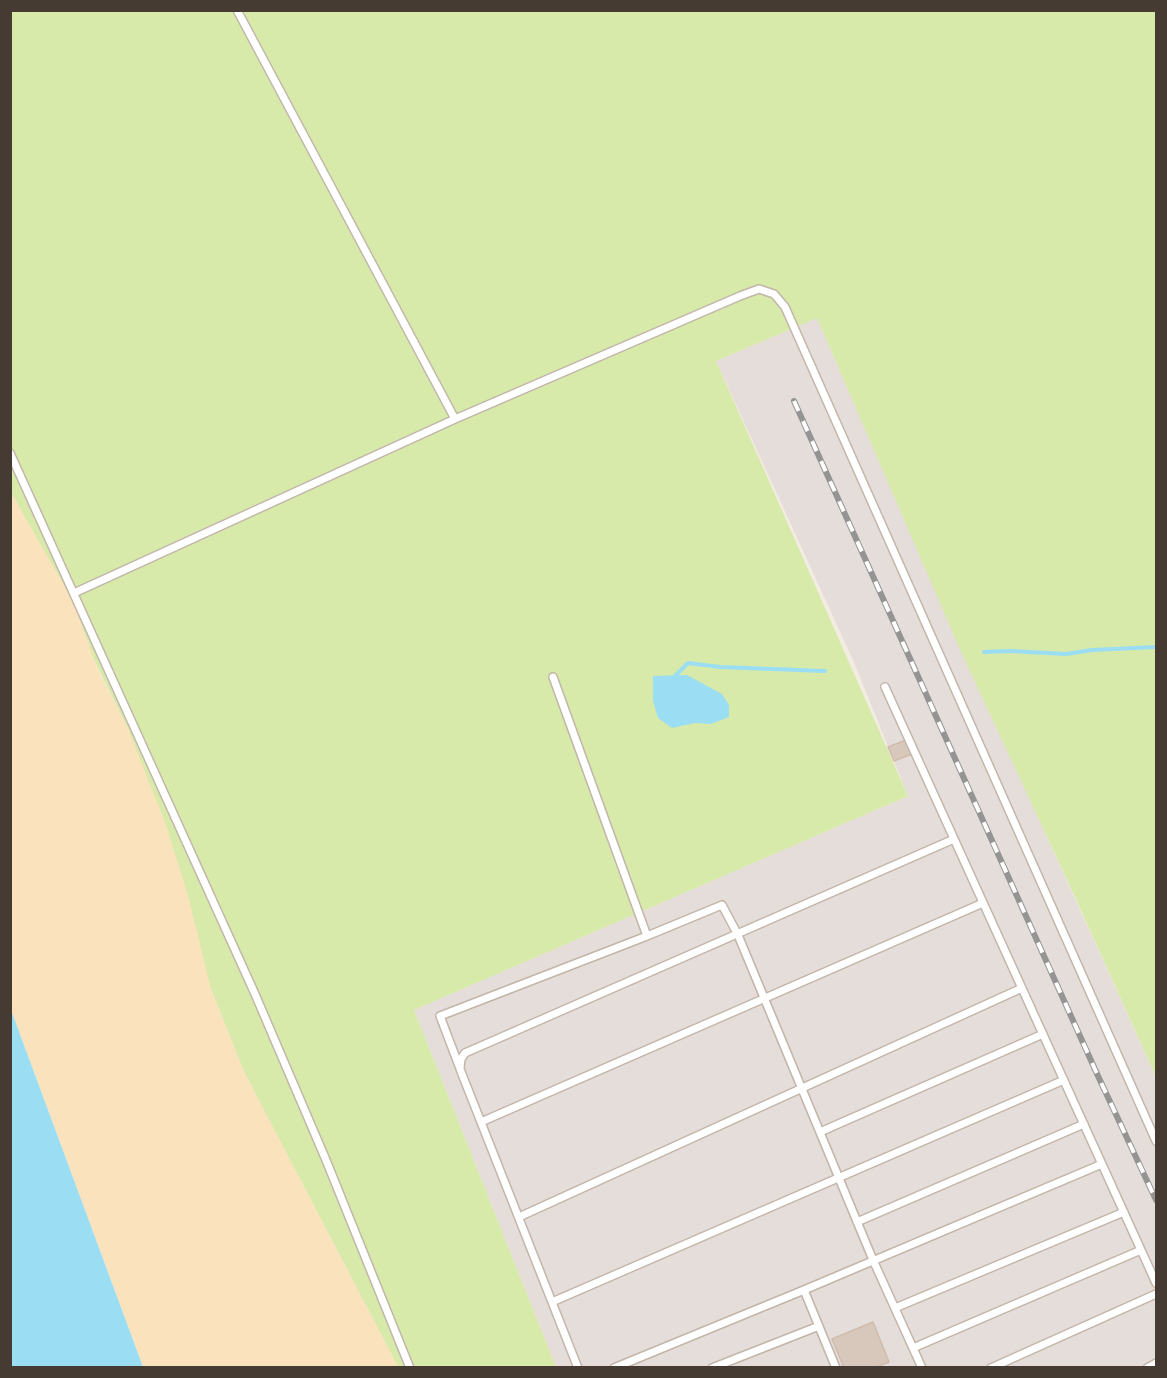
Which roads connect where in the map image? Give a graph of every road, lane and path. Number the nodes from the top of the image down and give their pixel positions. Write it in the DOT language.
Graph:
graph roads {
  1 [pos="237,10"];
  2 [pos="455,419"];
  3 [pos="10,453"];
  4 [pos="74,593"];
  5 [pos="553,677"];
  6 [pos="885,687"];
  7 [pos="954,839"];
  8 [pos="983,903"];
  9 [pos="738,935"];
  10 [pos="647,936"];
  11 [pos="1022,988"];
  12 [pos="764,998"];
  13 [pos="1043,1034"];
  14 [pos="460,1069"];
  15 [pos="1064,1080"];
  16 [pos="802,1089"];
  17 [pos="481,1122"];
  18 [pos="1084,1124"];
  19 [pos="820,1132"];
  20 [pos="1156,1141"];
  21 [pos="1102,1164"];
  22 [pos="839,1178"];
  23 [pos="1124,1212"];
  24 [pos="519,1217"];
  25 [pos="857,1222"];
  26 [pos="1142,1250"];
  27 [pos="873,1260"];
  28 [pos="1156,1283"];
  29 [pos="804,1290"];
  30 [pos="1156,1294"];
  31 [pos="552,1302"];
  32 [pos="895,1308"];
  33 [pos="819,1326"];
  34 [pos="913,1348"];
  35 [pos="1156,1363"];
  36 [pos="410,1368"];
  37 [pos="578,1368"];
  38 [pos="614,1368"];
  39 [pos="712,1368"];
  40 [pos="836,1368"];
  41 [pos="922,1368"];
  42 [pos="991,1368"];
  43 [pos="1147,1368"];
  1 -- 2 [label="lane"];
  2 -- 4 [label="lane"];
  2 -- 20 [label="lane"];
  3 -- 4 [label="lane"];
  4 -- 36 [label="lane"];
  5 -- 10 [label="lane"];
  6 -- 7 [label="lane"];
  7 -- 8 [label="lane"];
  7 -- 9 [label="lane"];
  8 -- 11 [label="lane"];
  8 -- 12 [label="lane"];
  9 -- 10 [label="lane"];
  9 -- 12 [label="lane"];
  9 -- 14 [label="lane"];
  10 -- 14 [label="lane"];
  11 -- 13 [label="lane"];
  11 -- 16 [label="lane"];
  12 -- 16 [label="lane"];
  12 -- 17 [label="lane"];
  13 -- 15 [label="lane"];
  13 -- 19 [label="lane"];
  14 -- 17 [label="lane"];
  15 -- 18 [label="lane"];
  15 -- 22 [label="lane"];
  16 -- 19 [label="lane"];
  16 -- 24 [label="lane"];
  17 -- 24 [label="lane"];
  18 -- 21 [label="lane"];
  18 -- 25 [label="lane"];
  19 -- 22 [label="lane"];
  21 -- 23 [label="lane"];
  21 -- 27 [label="lane"];
  22 -- 25 [label="lane"];
  22 -- 31 [label="lane"];
  23 -- 26 [label="lane"];
  23 -- 32 [label="lane"];
  24 -- 31 [label="lane"];
  25 -- 27 [label="lane"];
  26 -- 28 [label="lane"];
  26 -- 34 [label="lane"];
  27 -- 29 [label="lane"];
  27 -- 32 [label="lane"];
  29 -- 33 [label="lane"];
  29 -- 38 [label="lane"];
  30 -- 42 [label="lane"];
  31 -- 37 [label="lane"];
  32 -- 34 [label="lane"];
  33 -- 39 [label="lane"];
  33 -- 40 [label="lane"];
  34 -- 41 [label="lane"];
  35 -- 43 [label="lane"];
}
